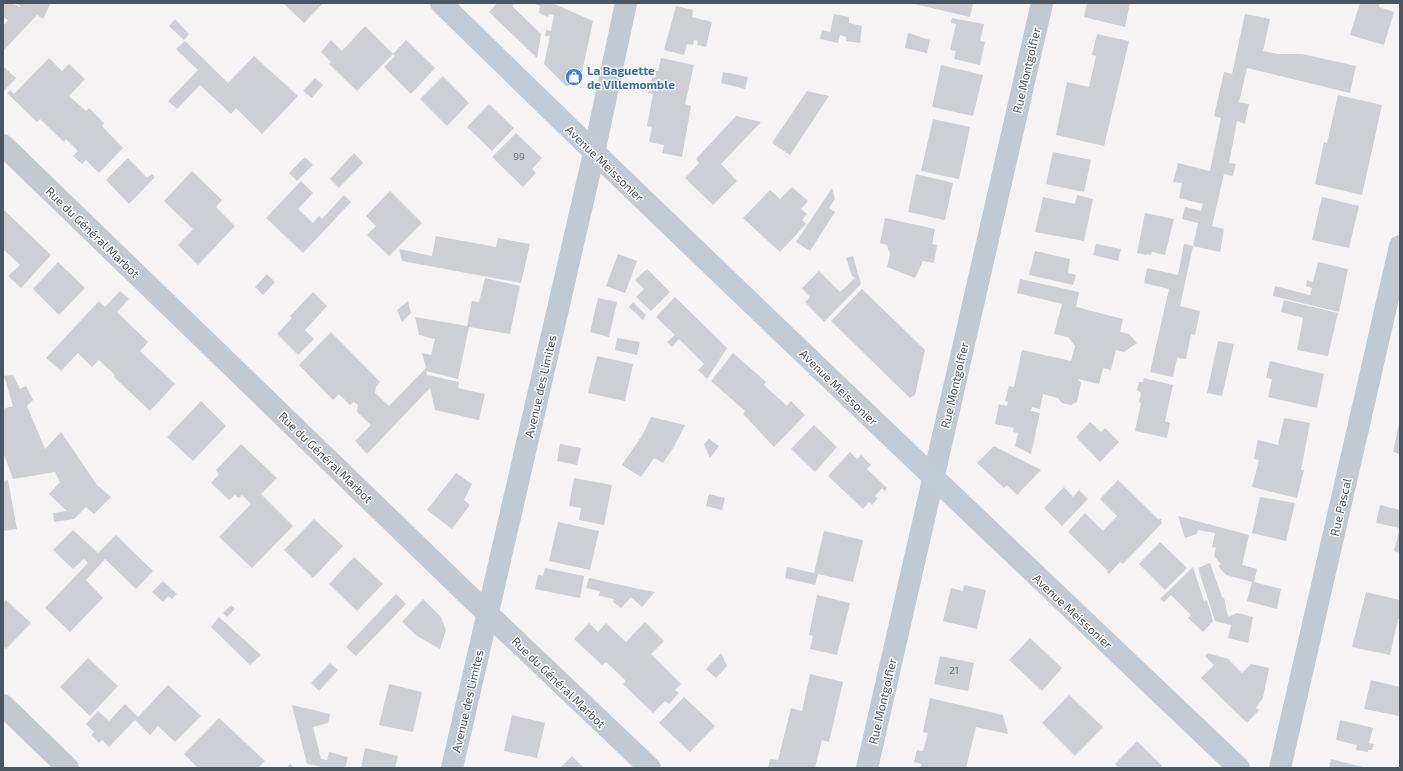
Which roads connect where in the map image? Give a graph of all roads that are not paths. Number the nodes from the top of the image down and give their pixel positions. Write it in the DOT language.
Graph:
graph roads {
  1 [pos="441,3"];
  2 [pos="626,3"];
  3 [pos="1042,3"];
  4 [pos="3,144"];
  5 [pos="594,153"];
  6 [pos="1400,246"];
  7 [pos="933,478"];
  8 [pos="487,613"];
  9 [pos="3,705"];
  10 [pos="68,768"];
  11 [pos="452,768"];
  12 [pos="650,768"];
  13 [pos="867,768"];
  14 [pos="1240,768"];
  15 [pos="1280,768"];
  1 -- 5 [label="street, Avenue Meissonier"];
  2 -- 5 [label="street, Avenue des Limites"];
  3 -- 7 [label="street, Rue Montgolfier"];
  4 -- 8 [label="street, Rue du Général Marbot"];
  5 -- 7 [label="street, Avenue Meissonier"];
  5 -- 8 [label="street, Avenue des Limites"];
  6 -- 15 [label="street, Rue Pascal"];
  7 -- 13 [label="street, Rue Montgolfier"];
  7 -- 14 [label="street, Avenue Meissonier"];
  8 -- 11 [label="street, Avenue des Limites"];
  8 -- 12 [label="street, Rue du Général Marbot"];
  9 -- 10 [label="street"];
}
